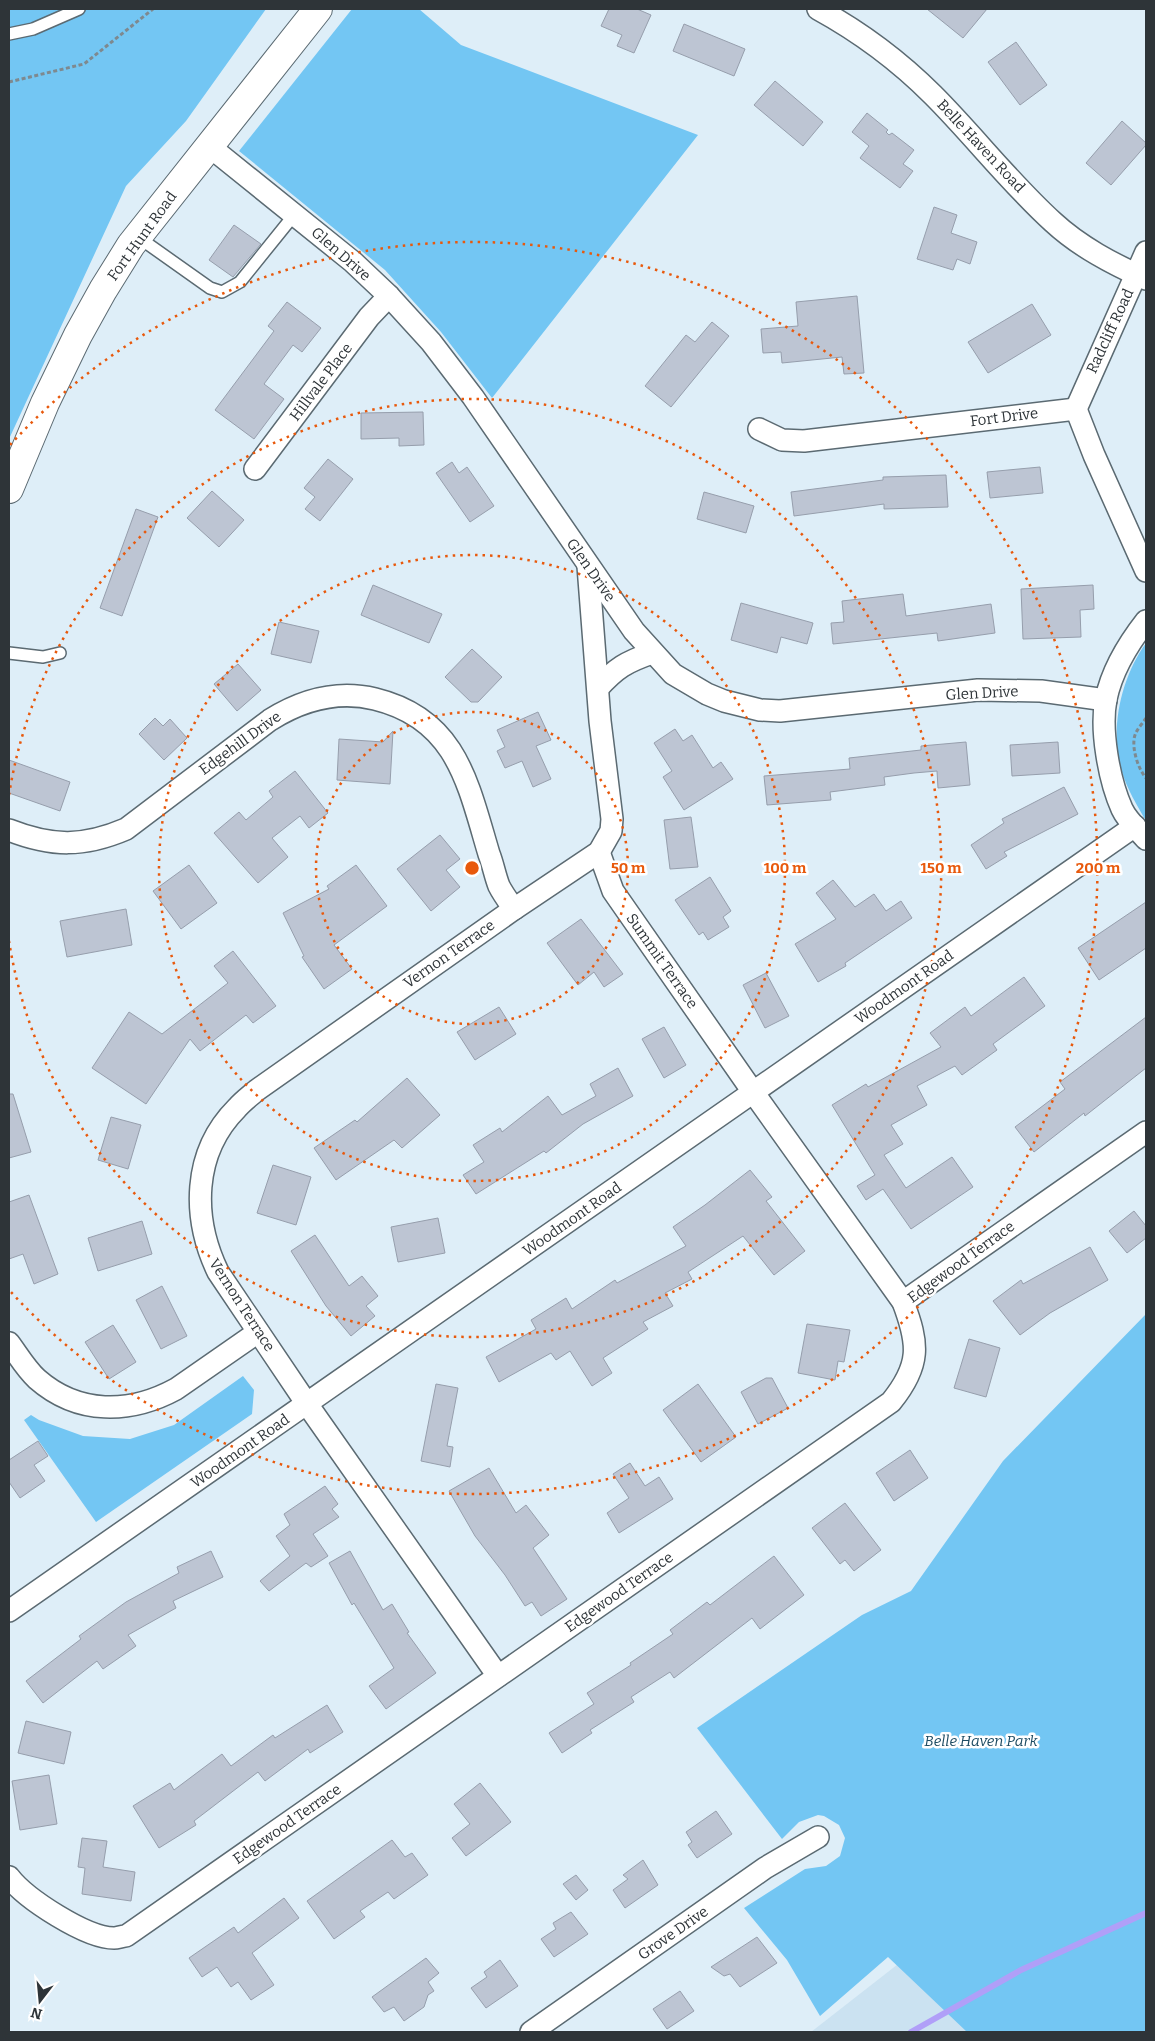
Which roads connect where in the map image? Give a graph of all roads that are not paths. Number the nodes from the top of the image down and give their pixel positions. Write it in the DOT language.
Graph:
graph roads {
  1 [pos="79,9"];
  2 [pos="318,9"];
  3 [pos="818,9"];
  4 [pos="9,34"];
  5 [pos="209,146"];
  6 [pos="294,215"];
  7 [pos="138,237"];
  8 [pos="1146,252"];
  9 [pos="1141,277"];
  10 [pos="388,296"];
  11 [pos="1076,409"];
  12 [pos="759,429"];
  13 [pos="256,469"];
  14 [pos="9,489"];
  15 [pos="588,566"];
  16 [pos="1146,571"];
  17 [pos="1146,621"];
  18 [pos="9,653"];
  19 [pos="60,653"];
  20 [pos="652,653"];
  21 [pos="598,688"];
  22 [pos="1106,700"];
  23 [pos="9,830"];
  24 [pos="1140,832"];
  25 [pos="599,852"];
  26 [pos="514,909"];
  27 [pos="753,1092"];
  28 [pos="1146,1132"];
  29 [pos="903,1302"];
  30 [pos="258,1332"];
  31 [pos="9,1343"];
  32 [pos="307,1404"];
  33 [pos="9,1611"];
  34 [pos="498,1676"];
  35 [pos="818,1837"];
  36 [pos="9,1877"];
  37 [pos="531,2032"];
  1 -- 4 [label="lane"];
  2 -- 5 [label="main road, Fort Hunt Road"];
  3 -- 9 [label="street, Belle Haven Road"];
  5 -- 6 [label="street, Glen Drive"];
  5 -- 7 [label="main road, Fort Hunt Road"];
  6 -- 7 [label="lane"];
  6 -- 10 [label="street, Glen Drive"];
  7 -- 14 [label="main road, Fort Hunt Road"];
  8 -- 9 [label="street, Radcliff Road"];
  9 -- 11 [label="street, Radcliff Road"];
  10 -- 13 [label="street, Hillvale Place"];
  10 -- 15 [label="street, Glen Drive"];
  11 -- 12 [label="street, Fort Drive"];
  11 -- 16 [label="street"];
  15 -- 20 [label="street, Glen Drive"];
  15 -- 21 [label="street"];
  17 -- 22 [label="street"];
  18 -- 19 [label="lane"];
  20 -- 21 [label="street"];
  20 -- 22 [label="street, Glen Drive"];
  21 -- 25 [label="street"];
  22 -- 24 [label="street"];
  23 -- 26 [label="street, Edgehill Drive"];
  24 -- 27 [label="street, Woodmont Road"];
  25 -- 26 [label="street, Vernon Terrace"];
  25 -- 27 [label="street, Summit Terrace"];
  26 -- 30 [label="street, Vernon Terrace"];
  27 -- 29 [label="street, Summit Terrace"];
  27 -- 32 [label="street, Woodmont Road"];
  28 -- 29 [label="street, Edgewood Terrace"];
  29 -- 34 [label="street, Edgewood Terrace"];
  30 -- 31 [label="street"];
  30 -- 32 [label="street, Vernon Terrace"];
  32 -- 33 [label="street, Woodmont Road"];
  32 -- 34 [label="street, Vernon Terrace"];
  34 -- 36 [label="street, Edgewood Terrace"];
  35 -- 37 [label="street, Grove Drive"];
}
